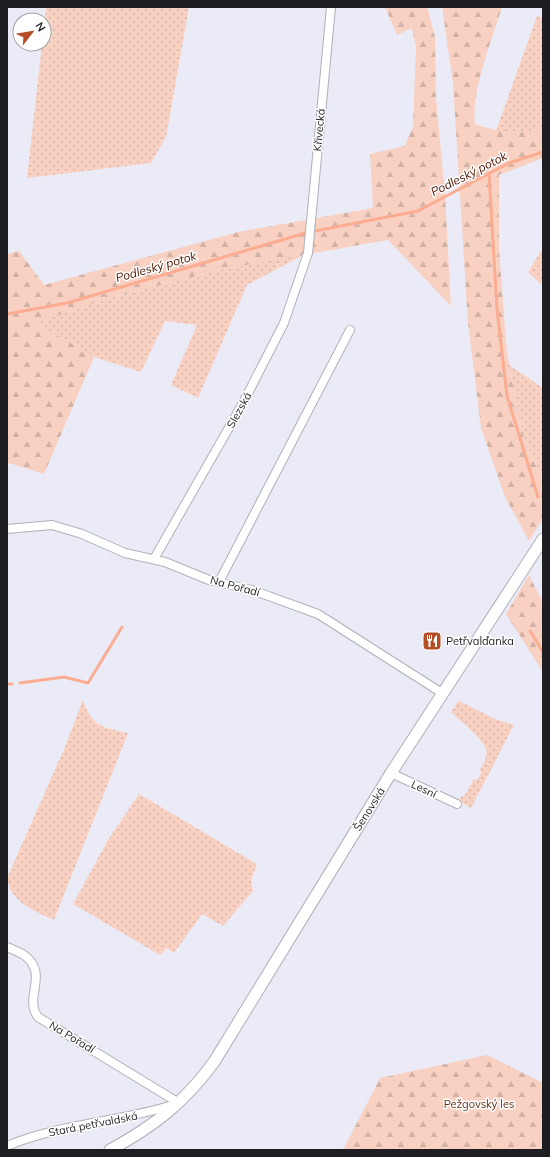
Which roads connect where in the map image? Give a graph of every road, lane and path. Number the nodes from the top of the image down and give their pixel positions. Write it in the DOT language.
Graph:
graph roads {
  1 [pos="331,7"];
  2 [pos="308,253"];
  3 [pos="350,330"];
  4 [pos="8,531"];
  5 [pos="543,539"];
  6 [pos="154,559"];
  7 [pos="219,582"];
  8 [pos="442,693"];
  9 [pos="391,773"];
  10 [pos="457,804"];
  11 [pos="7,947"];
  12 [pos="179,1103"];
  13 [pos="7,1146"];
  14 [pos="110,1150"];
  1 -- 2 [label="street, Křivecká"];
  2 -- 6 [label="street, Slezská"];
  3 -- 7 [label="street"];
  4 -- 6 [label="street, Na Pořadí"];
  5 -- 8 [label="main road, Šenovská"];
  6 -- 7 [label="street, Na Pořadí"];
  7 -- 8 [label="street, Na Pořadí"];
  8 -- 9 [label="main road, Šenovská"];
  9 -- 10 [label="street, Lesní"];
  9 -- 12 [label="main road, Šenovská"];
  11 -- 12 [label="street, Na Pořadí"];
  12 -- 13 [label="street, Stará petřvaldská"];
  12 -- 14 [label="main road, Šenovská"];
}
